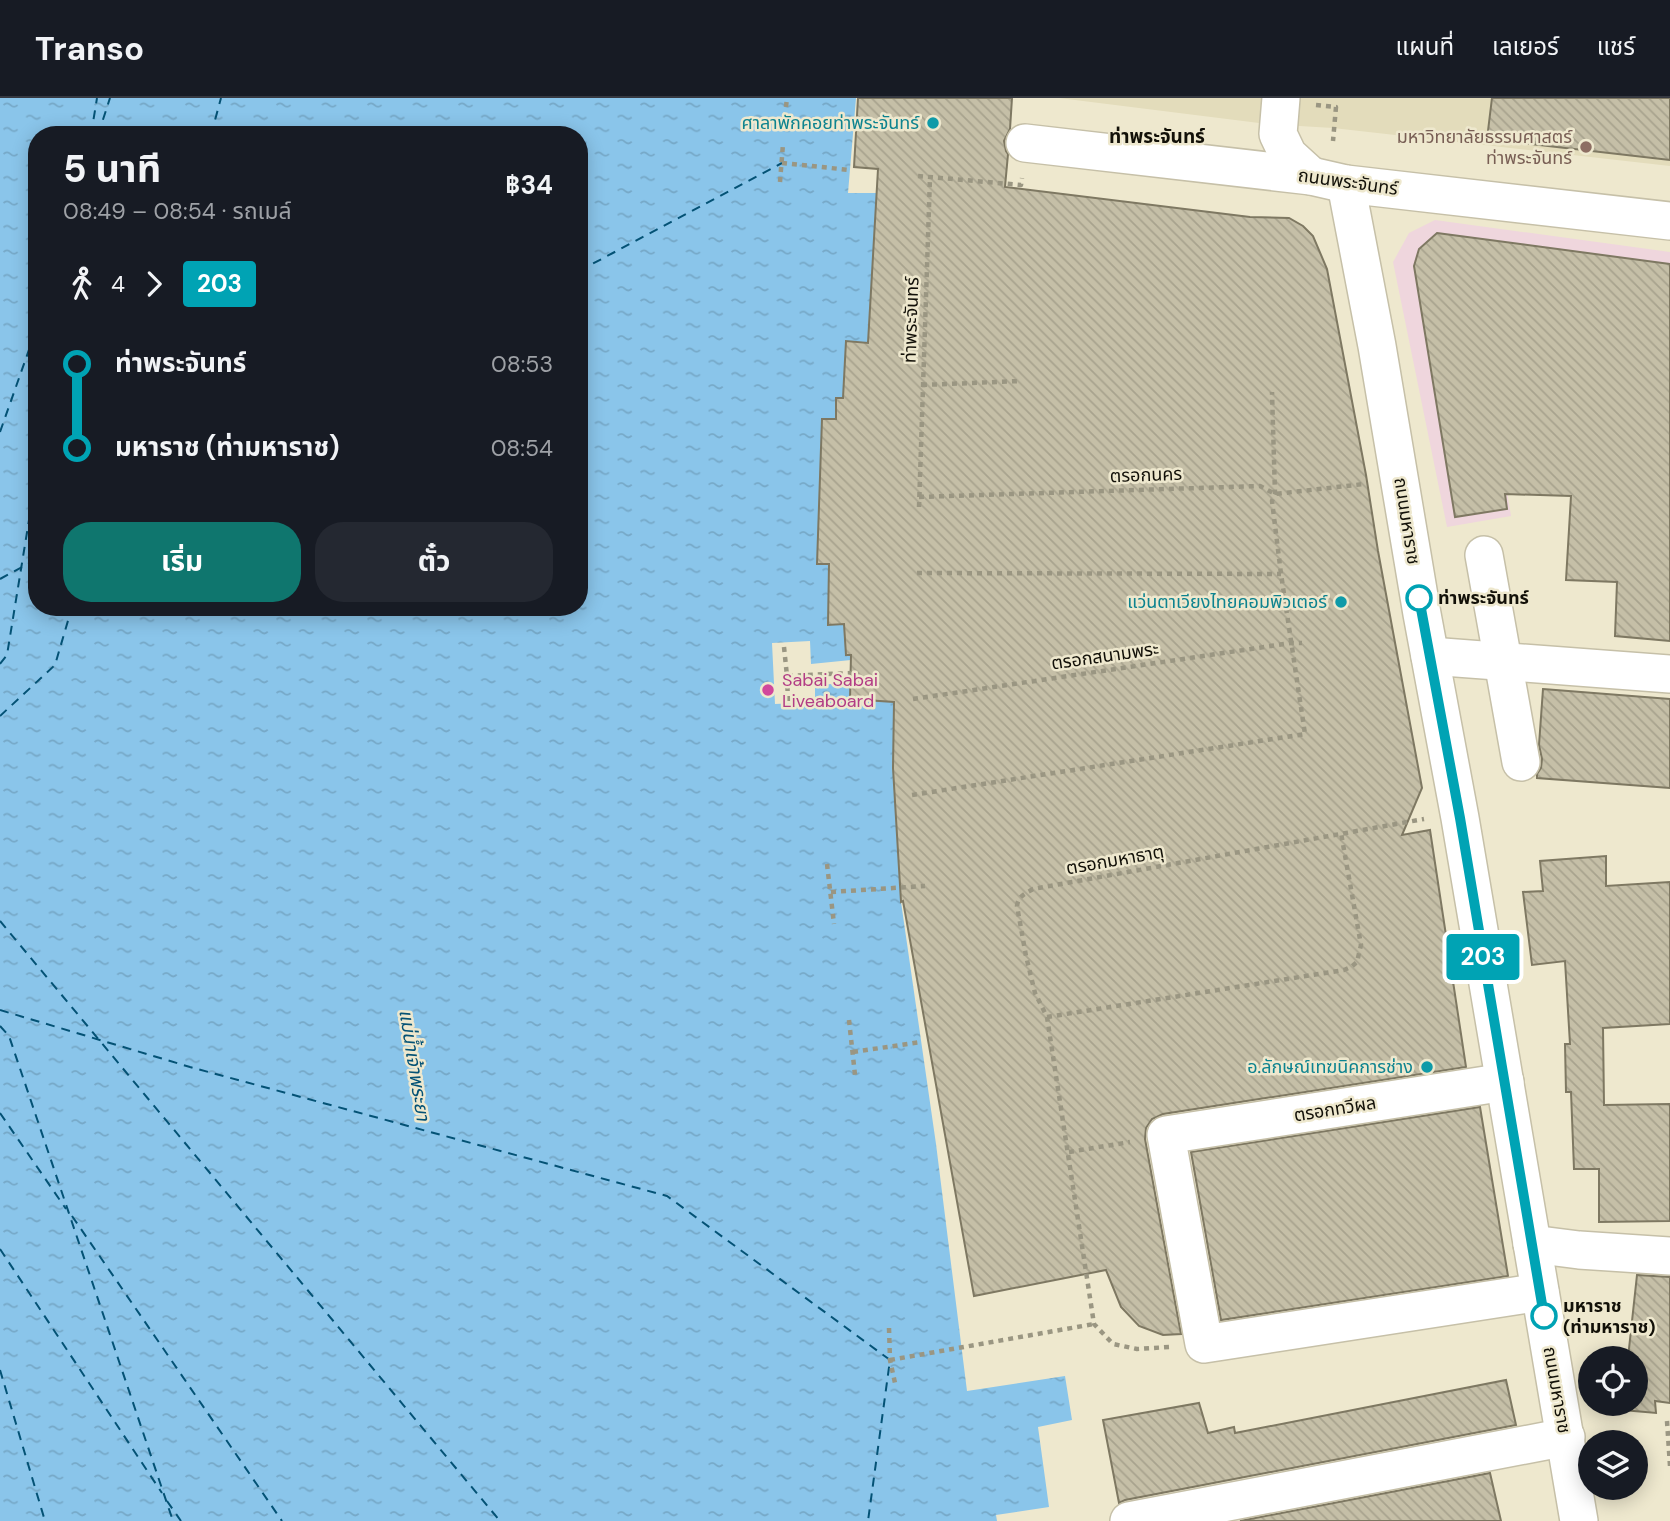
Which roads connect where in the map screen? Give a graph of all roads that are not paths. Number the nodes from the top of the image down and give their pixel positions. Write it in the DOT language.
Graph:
graph roads {
  1 [pos="1295,101"];
  2 [pos="1025,143"];
  3 [pos="1329,180"];
  4 [pos="1670,221"];
  5 [pos="1484,555"];
  6 [pos="1430,656"];
  7 [pos="1503,661"];
  8 [pos="1670,674"];
  9 [pos="1521,762"];
  10 [pos="1504,1082"];
  11 [pos="1532,1244"];
  12 [pos="1670,1256"];
  13 [pos="1540,1292"];
  14 [pos="1566,1437"];
  15 [pos="1129,1521"];
  16 [pos="1579,1521"];
  1 -- 3 [label="street"];
  2 -- 3 [label="street, ถนนพระจันทร์"];
  3 -- 4 [label="street, ถนนพระจันทร์"];
  3 -- 6 [label="street, ถนนมหาราช"];
  5 -- 7 [label="street"];
  6 -- 7 [label="street"];
  6 -- 10 [label="street, ถนนมหาราช"];
  7 -- 8 [label="street"];
  7 -- 9 [label="street"];
  10 -- 11 [label="street, ถนนมหาราช"];
  10 -- 13 [label="street, ตรอกทวีผล"];
  11 -- 12 [label="street"];
  11 -- 13 [label="street, ถนนมหาราช"];
  13 -- 14 [label="street, ถนนมหาราช"];
  14 -- 15 [label="street"];
  14 -- 16 [label="street, ถนนมหาราช"];
}
